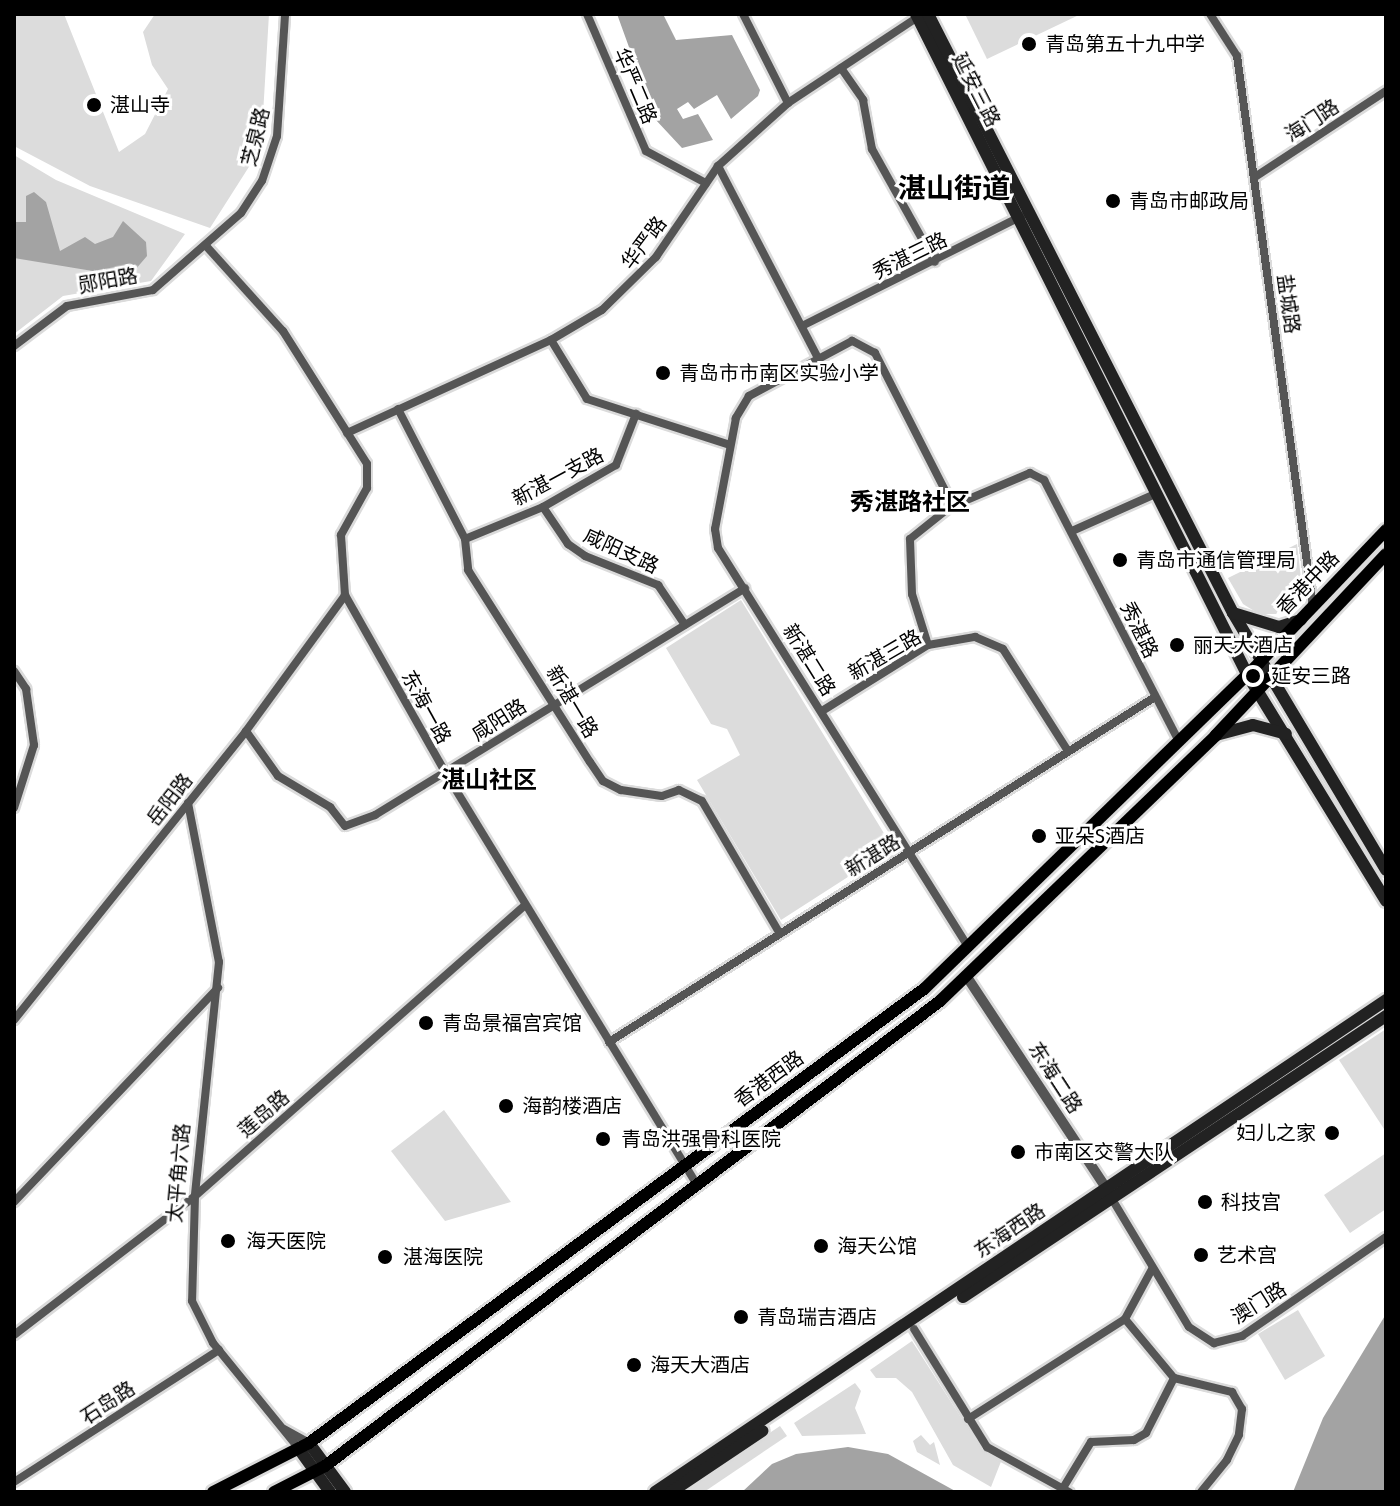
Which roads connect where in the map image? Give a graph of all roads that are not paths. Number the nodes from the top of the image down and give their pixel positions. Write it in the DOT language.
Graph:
graph roads {
  1 [pos="285,14"];
  2 [pos="587,14"];
  3 [pos="743,14"];
  4 [pos="1210,14"];
  5 [pos="921,15"];
  6 [pos="841,68"];
  7 [pos="1386,91"];
  8 [pos="788,103"];
  9 [pos="718,166"];
  10 [pos="1255,177"];
  11 [pos="706,183"];
  12 [pos="1024,215"];
  13 [pos="207,247"];
  14 [pos="935,262"];
  15 [pos="802,326"];
  16 [pos="551,340"];
  17 [pos="14,346"];
  18 [pos="818,358"];
  19 [pos="398,409"];
  20 [pos="636,414"];
  21 [pos="347,433"];
  22 [pos="730,445"];
  23 [pos="1155,494"];
  24 [pos="953,506"];
  25 [pos="543,507"];
  26 [pos="1386,530"];
  27 [pos="1072,531"];
  28 [pos="465,539"];
  29 [pos="1386,554"];
  30 [pos="745,588"];
  31 [pos="345,595"];
  32 [pos="1313,606"];
  33 [pos="1233,613"];
  34 [pos="1301,620"];
  35 [pos="685,625"];
  36 [pos="928,645"];
  37 [pos="1259,663"];
  38 [pos="14,671"];
  39 [pos="1247,674"];
  40 [pos="1270,681"];
  41 [pos="1258,693"];
  42 [pos="1155,697"];
  43 [pos="556,704"];
  44 [pos="822,711"];
  45 [pos="246,731"];
  46 [pos="1216,735"];
  47 [pos="1288,735"];
  48 [pos="1179,742"];
  49 [pos="1068,751"];
  50 [pos="445,772"];
  51 [pos="188,803"];
  52 [pos="14,808"];
  53 [pos="910,851"];
  54 [pos="1386,870"];
  55 [pos="1386,901"];
  56 [pos="525,905"];
  57 [pos="780,934"];
  58 [pos="969,948"];
  59 [pos="967,977"];
  60 [pos="218,988"];
  61 [pos="1386,1000"];
  62 [pos="1386,1016"];
  63 [pos="14,1020"];
  64 [pos="609,1042"];
  65 [pos="684,1166"];
  66 [pos="695,1182"];
  67 [pos="1110,1194"];
  68 [pos="195,1196"];
  69 [pos="14,1202"];
  70 [pos="1386,1237"];
  71 [pos="1152,1269"];
  72 [pos="1125,1319"];
  73 [pos="914,1329"];
  74 [pos="14,1335"];
  75 [pos="219,1350"];
  76 [pos="1174,1378"];
  77 [pos="968,1419"];
  78 [pos="304,1446"];
  79 [pos="320,1469"];
  80 [pos="14,1482"];
  81 [pos="1066,1490"];
  82 [pos="213,1492"];
  83 [pos="274,1492"];
  84 [pos="330,1492"];
  85 [pos="345,1492"];
  86 [pos="655,1492"];
  87 [pos="671,1492"];
  88 [pos="1201,1492"];
  1 -- 13 [label="street, 芝泉路"];
  2 -- 11 [label="street, 华严二路"];
  3 -- 8 [label="street"];
  4 -- 10 [label="street, 盐城路"];
  5 -- 6 [label="street, 华严路"];
  5 -- 12 [label="main road, 延安三路"];
  6 -- 8 [label="street, 华严路"];
  6 -- 14 [label="street"];
  7 -- 10 [label="street, 海门路"];
  8 -- 9 [label="street, 华严路"];
  9 -- 11 [label="street, 华严路"];
  9 -- 15 [label="street"];
  10 -- 32 [label="street, 盐城路"];
  11 -- 16 [label="street, 华严路"];
  12 -- 14 [label="street, 秀湛三路"];
  12 -- 23 [label="main road, 延安三路"];
  12 -- 33 [label="main road, 延安三路"];
  13 -- 17 [label="street, 郧阳路"];
  13 -- 21 [label="street, 东海一路"];
  14 -- 15 [label="street, 秀湛三路"];
  15 -- 18 [label="street"];
  16 -- 19 [label="street, 华严路"];
  16 -- 20 [label="street"];
  18 -- 22 [label="street, 新湛二路"];
  18 -- 24 [label="street, 新湛二路"];
  19 -- 21 [label="street, 华严路"];
  19 -- 28 [label="street, 新湛一路"];
  20 -- 22 [label="street"];
  20 -- 25 [label="street, 新湛一支路"];
  21 -- 31 [label="street, 东海一路"];
  22 -- 30 [label="street, 新湛二路"];
  23 -- 27 [label="street"];
  23 -- 39 [label="main road, 延安三路"];
  24 -- 27 [label="street, 秀湛路"];
  24 -- 36 [label="street, 秀湛路"];
  25 -- 28 [label="street, 新湛一支路"];
  25 -- 35 [label="street, 咸阳支路"];
  26 -- 32 [label="main road, 香港中路"];
  27 -- 42 [label="street, 秀湛路"];
  28 -- 43 [label="street, 新湛一路"];
  29 -- 40 [label="main road, 香港中路"];
  30 -- 35 [label="street, 咸阳路"];
  30 -- 44 [label="street, 新湛二路"];
  31 -- 45 [label="street, 岳阳路"];
  31 -- 50 [label="street, 东海一路"];
  32 -- 34 [label="main road, 香港中路"];
  33 -- 34 [label="main road"];
  33 -- 37 [label="main road, 延安三路"];
  34 -- 37 [label="main road, 香港中路"];
  35 -- 43 [label="street, 咸阳路"];
  36 -- 44 [label="street, 新湛三路"];
  36 -- 49 [label="street, 新湛三路"];
  37 -- 39 [label="main road, 香港西路"];
  37 -- 40 [label="main road, 延安三路"];
  38 -- 52 [label="street"];
  39 -- 41 [label="main road, 延安三路"];
  39 -- 48 [label="main road, 香港西路"];
  40 -- 41 [label="main road, 香港西路"];
  40 -- 54 [label="main road, 延安三路"];
  41 -- 46 [label="main road, 香港西路"];
  41 -- 47 [label="main road, 延安三路"];
  42 -- 48 [label="street, 秀湛路"];
  42 -- 49 [label="street, 新湛路"];
  43 -- 50 [label="street, 咸阳路"];
  43 -- 57 [label="street, 新湛一路"];
  44 -- 53 [label="street, 新湛二路"];
  45 -- 50 [label="street, 咸阳路"];
  45 -- 51 [label="street, 岳阳路"];
  46 -- 47 [label="main road"];
  46 -- 59 [label="main road, 香港西路"];
  47 -- 55 [label="main road, 延安三路"];
  48 -- 58 [label="main road, 香港西路"];
  49 -- 53 [label="street, 新湛路"];
  50 -- 56 [label="street, 东海一路"];
  51 -- 60 [label="street, 太平角六路"];
  51 -- 63 [label="street, 岳阳路"];
  53 -- 57 [label="street, 新湛路"];
  53 -- 58 [label="street, 新湛二路"];
  56 -- 64 [label="street, 东海一路"];
  56 -- 68 [label="street, 莲岛路"];
  57 -- 64 [label="street, 新湛路"];
  58 -- 65 [label="main road, 香港西路"];
  59 -- 66 [label="main road, 香港西路"];
  59 -- 67 [label="street, 东海二路"];
  60 -- 68 [label="street, 太平角六路"];
  60 -- 69 [label="street"];
  61 -- 67 [label="main road, 东海西路"];
  62 -- 67 [label="main road, 东海西路"];
  64 -- 65 [label="street, 东海一路"];
  65 -- 66 [label="street, 东海一路"];
  65 -- 78 [label="main road, 香港西路"];
  66 -- 79 [label="main road, 香港西路"];
  67 -- 71 [label="street, 澳门路"];
  67 -- 73 [label="main road, 东海西路"];
  67 -- 86 [label="main road, 东海西路"];
  68 -- 74 [label="street, 莲岛路"];
  68 -- 75 [label="street, 太平角六路"];
  70 -- 71 [label="street, 澳门路"];
  71 -- 72 [label="street"];
  72 -- 76 [label="street"];
  72 -- 77 [label="street"];
  73 -- 77 [label="street"];
  73 -- 87 [label="main road, 东海西路"];
  75 -- 78 [label="street, 太平角六路"];
  75 -- 80 [label="street, 石岛路"];
  76 -- 81 [label="street"];
  76 -- 88 [label="street"];
  77 -- 81 [label="street"];
  78 -- 79 [label="main road"];
  78 -- 82 [label="main road, 香港西路"];
  79 -- 83 [label="main road, 香港西路"];
  79 -- 84 [label="main road"];
  79 -- 85 [label="main road"];
}
